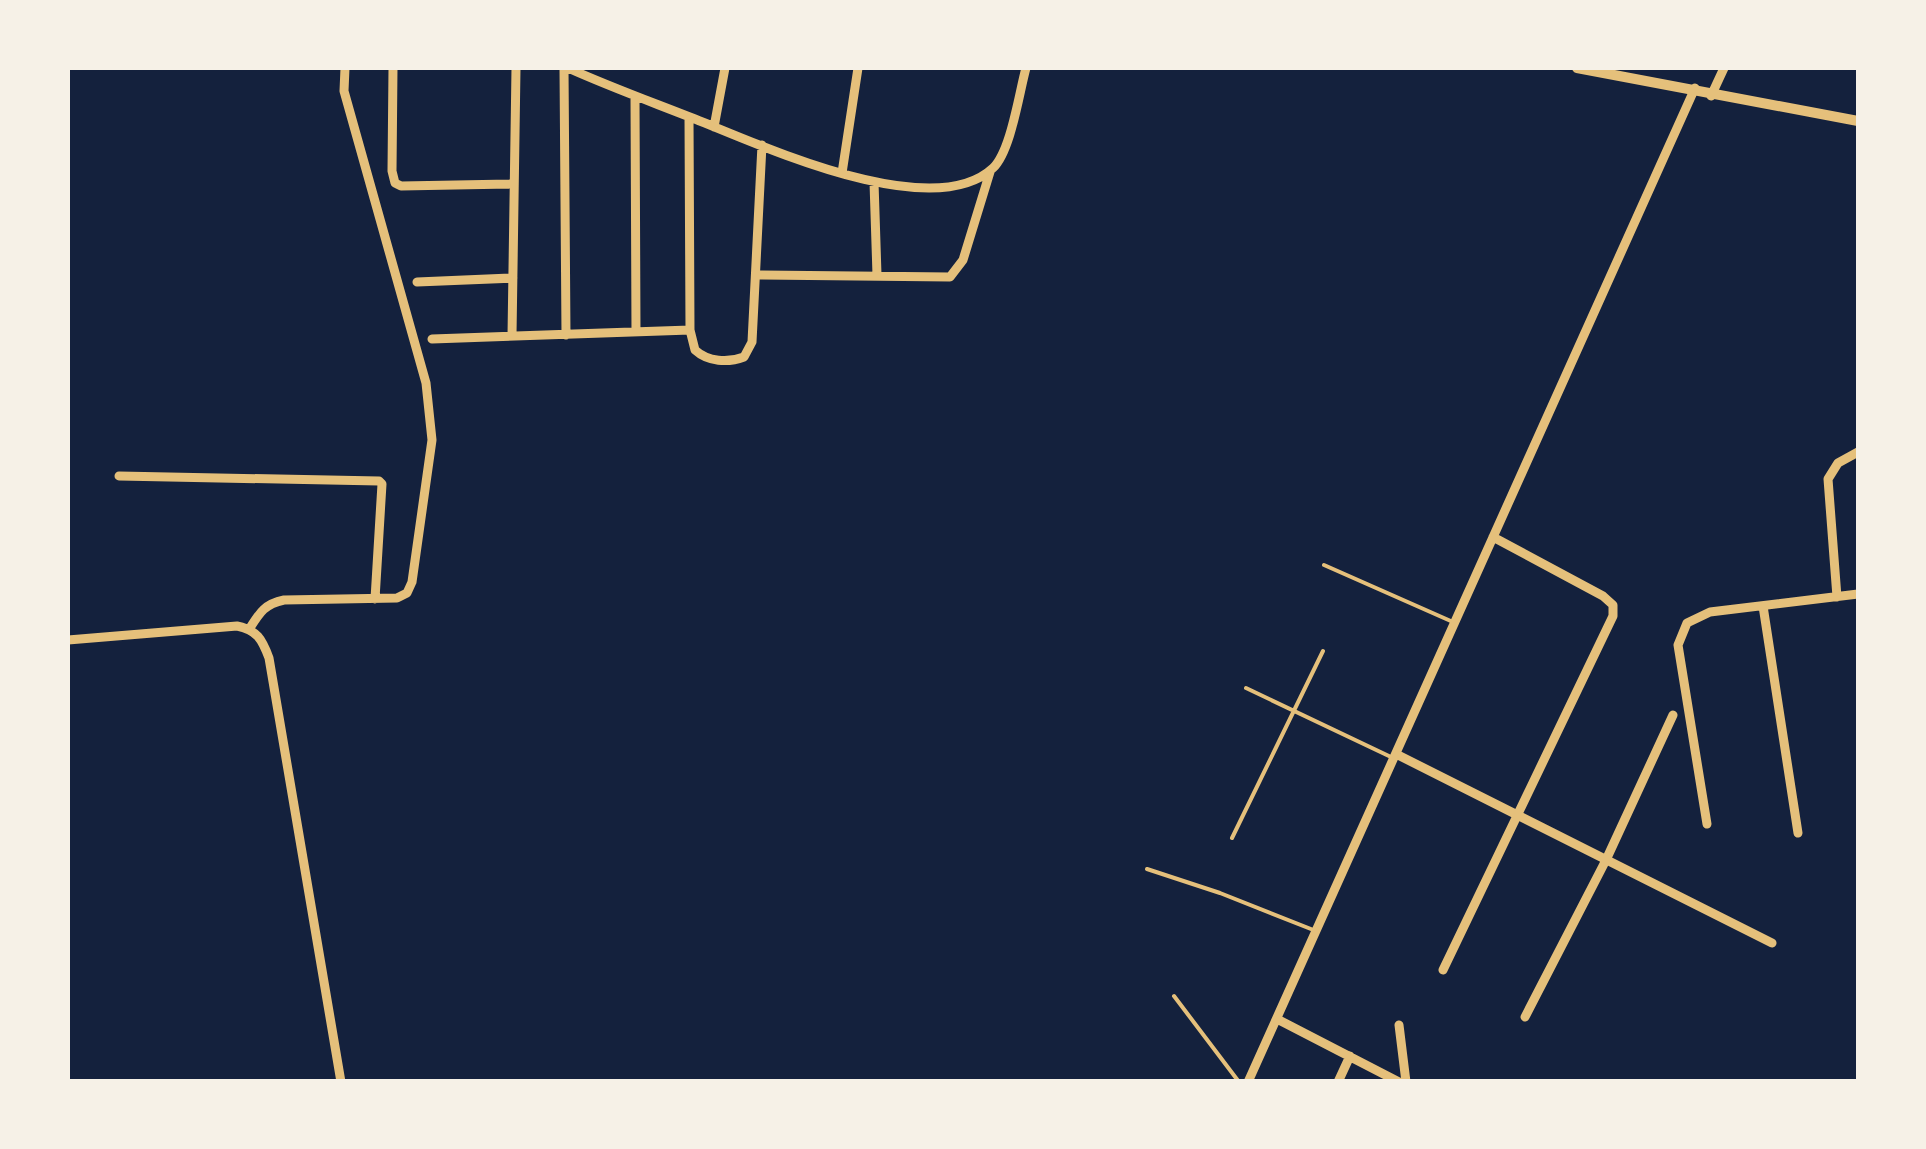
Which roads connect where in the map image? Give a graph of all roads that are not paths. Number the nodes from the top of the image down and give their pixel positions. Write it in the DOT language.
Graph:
graph roads {
  1 [pos="345,68"];
  2 [pos="393,68"];
  3 [pos="516,68"];
  4 [pos="566,68"];
  5 [pos="725,68"];
  6 [pos="858,68"];
  7 [pos="1026,68"];
  8 [pos="1577,68"];
  9 [pos="1724,68"];
  10 [pos="1599,69"];
  11 [pos="1695,88"];
  12 [pos="1711,96"];
  13 [pos="634,98"];
  14 [pos="689,117"];
  15 [pos="1858,121"];
  16 [pos="714,126"];
  17 [pos="762,146"];
  18 [pos="990,171"];
  19 [pos="842,173"];
  20 [pos="874,182"];
  21 [pos="514,184"];
  22 [pos="756,275"];
  23 [pos="877,276"];
  24 [pos="513,278"];
  25 [pos="417,282"];
  26 [pos="690,330"];
  27 [pos="636,332"];
  28 [pos="566,335"];
  29 [pos="512,336"];
  30 [pos="432,339"];
  31 [pos="1858,452"];
  32 [pos="120,476"];
  33 [pos="1493,537"];
  34 [pos="1324,565"];
  35 [pos="1858,594"];
  36 [pos="1837,597"];
  37 [pos="375,598"];
  38 [pos="1763,606"];
  39 [pos="1454,623"];
  40 [pos="250,628"];
  41 [pos="68,640"];
  42 [pos="1323,651"];
  43 [pos="1246,688"];
  44 [pos="1295,711"];
  45 [pos="1673,715"];
  46 [pos="1394,756"];
  47 [pos="1518,816"];
  48 [pos="1707,824"];
  49 [pos="1798,833"];
  50 [pos="1232,838"];
  51 [pos="1606,860"];
  52 [pos="1148,869"];
  53 [pos="1316,931"];
  54 [pos="1772,943"];
  55 [pos="1443,970"];
  56 [pos="1174,996"];
  57 [pos="1525,1018"];
  58 [pos="1277,1019"];
  59 [pos="1399,1025"];
  60 [pos="1350,1056"];
  61 [pos="341,1082"];
  62 [pos="1239,1082"];
  63 [pos="1248,1082"];
  64 [pos="1338,1082"];
  65 [pos="1403,1082"];
  1 -- 37 [label="street"];
  2 -- 21 [label="street"];
  3 -- 21 [label="street"];
  4 -- 13 [label="street"];
  4 -- 28 [label="street"];
  5 -- 16 [label="street"];
  6 -- 19 [label="street"];
  7 -- 18 [label="street"];
  8 -- 10 [label="street"];
  9 -- 12 [label="street"];
  10 -- 11 [label="street"];
  11 -- 12 [label="street"];
  11 -- 33 [label="street"];
  12 -- 15 [label="street"];
  13 -- 14 [label="street"];
  13 -- 27 [label="street"];
  14 -- 16 [label="street"];
  14 -- 26 [label="street"];
  16 -- 17 [label="street"];
  17 -- 19 [label="street"];
  17 -- 22 [label="street"];
  18 -- 20 [label="street"];
  18 -- 23 [label="street"];
  19 -- 20 [label="street"];
  20 -- 23 [label="street"];
  21 -- 24 [label="street"];
  22 -- 23 [label="street"];
  22 -- 26 [label="street"];
  24 -- 25 [label="street"];
  24 -- 29 [label="street"];
  26 -- 27 [label="street"];
  27 -- 28 [label="street"];
  28 -- 29 [label="street"];
  29 -- 30 [label="street"];
  31 -- 36 [label="street"];
  32 -- 37 [label="street"];
  33 -- 39 [label="street"];
  33 -- 47 [label="street"];
  34 -- 39 [label="lane"];
  35 -- 36 [label="street"];
  36 -- 38 [label="street"];
  37 -- 40 [label="street"];
  38 -- 48 [label="street"];
  38 -- 49 [label="street"];
  39 -- 46 [label="street"];
  40 -- 41 [label="street"];
  40 -- 61 [label="street"];
  42 -- 44 [label="lane"];
  43 -- 44 [label="lane"];
  44 -- 46 [label="lane"];
  44 -- 50 [label="lane"];
  45 -- 51 [label="street"];
  46 -- 47 [label="street"];
  46 -- 53 [label="street"];
  47 -- 51 [label="street"];
  47 -- 55 [label="street"];
  51 -- 54 [label="street"];
  51 -- 57 [label="street"];
  52 -- 53 [label="lane"];
  53 -- 58 [label="street"];
  56 -- 62 [label="lane"];
  58 -- 60 [label="street"];
  58 -- 63 [label="street"];
  59 -- 65 [label="street"];
  60 -- 64 [label="street"];
  60 -- 65 [label="street"];
}
